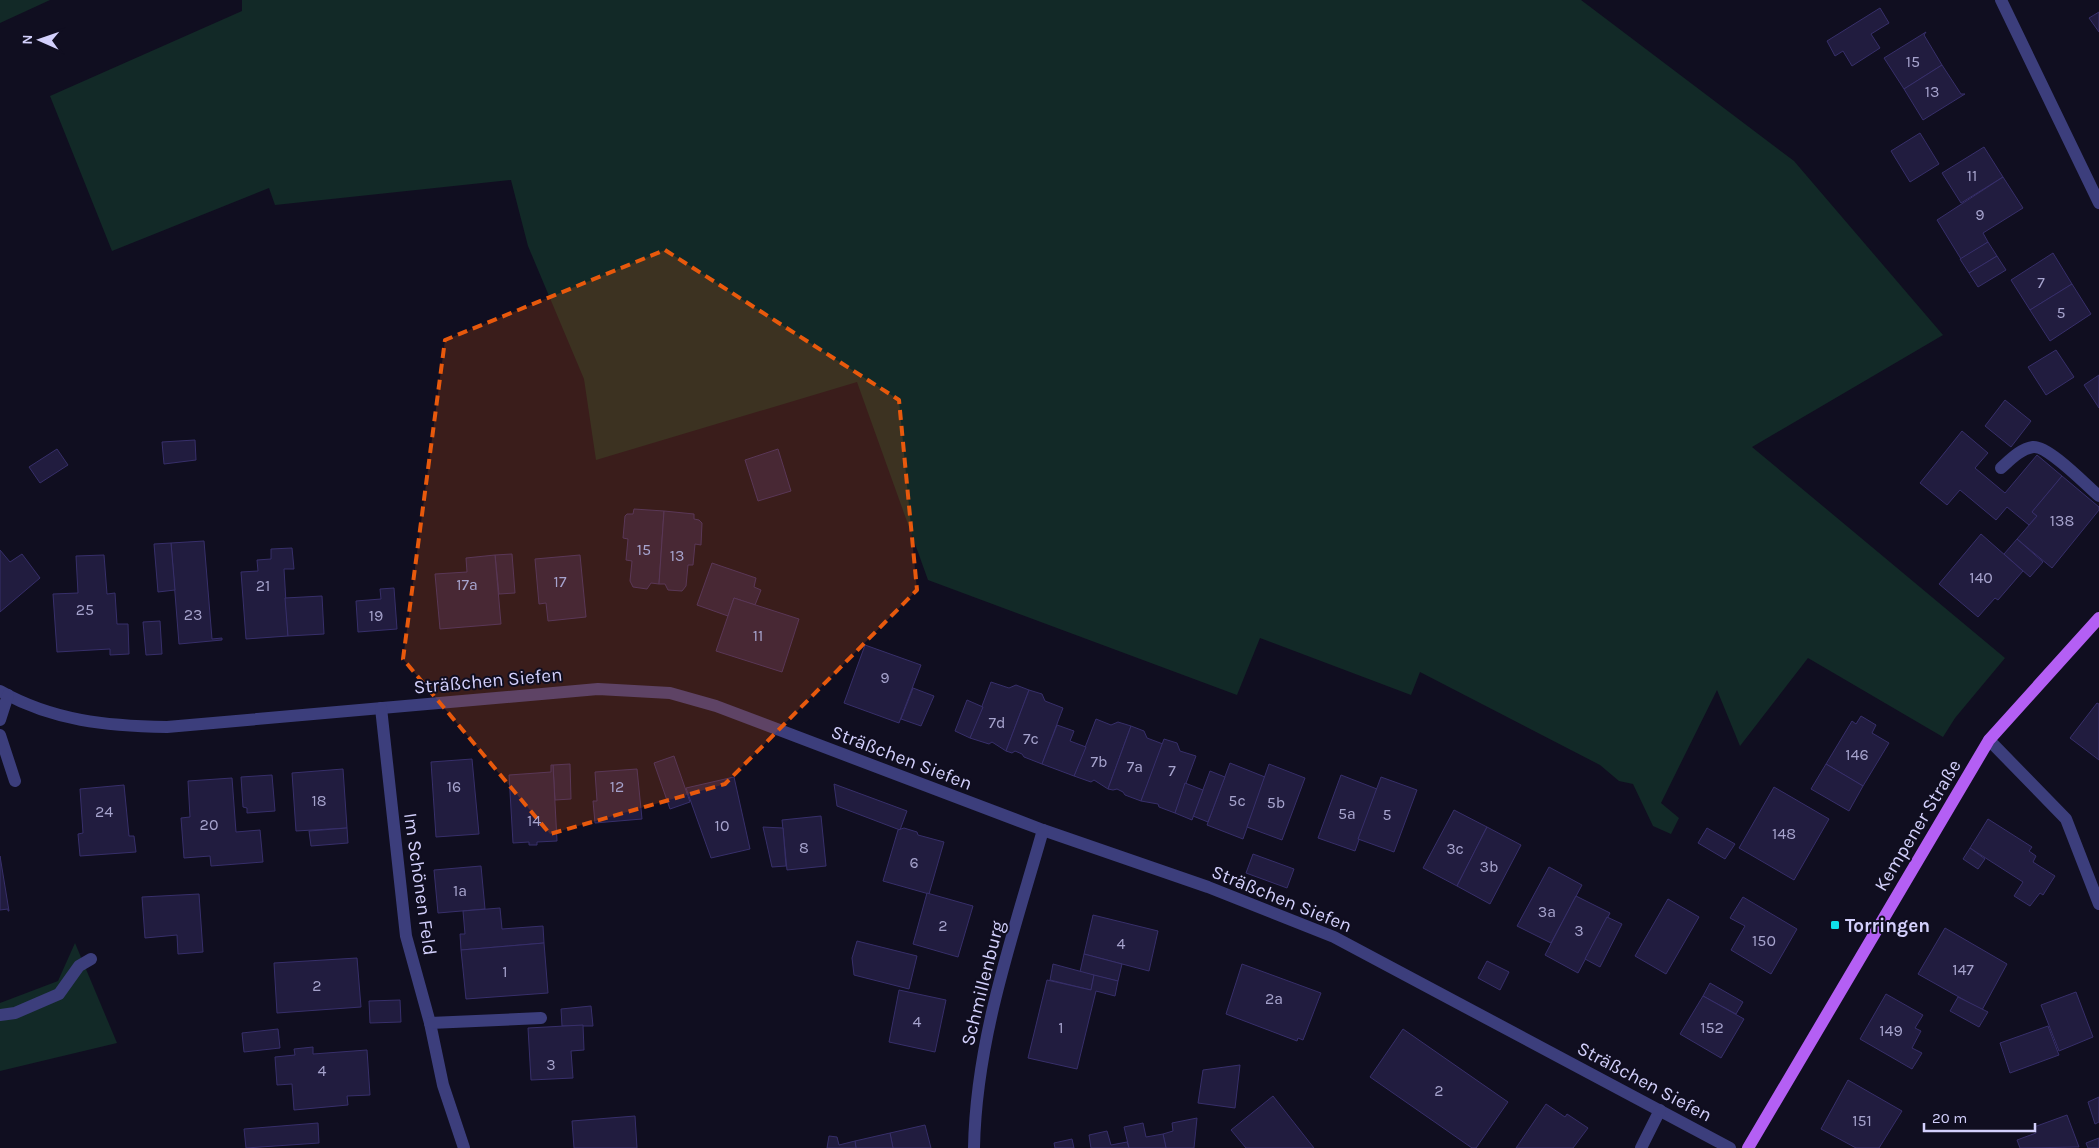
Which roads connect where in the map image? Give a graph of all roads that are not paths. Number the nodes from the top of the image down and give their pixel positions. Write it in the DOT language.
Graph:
graph roads {
  1 [pos="2001,0"];
  2 [pos="2099,203"];
  3 [pos="2001,468"];
  4 [pos="2099,496"];
  5 [pos="2099,618"];
  6 [pos="4,693"];
  7 [pos="381,708"];
  8 [pos="0,720"];
  9 [pos="0,735"];
  10 [pos="1989,740"];
  11 [pos="15,781"];
  12 [pos="1042,830"];
  13 [pos="2099,904"];
  14 [pos="91,959"];
  15 [pos="0,1015"];
  16 [pos="541,1018"];
  17 [pos="430,1023"];
  18 [pos="1660,1110"];
  19 [pos="464,1148"];
  20 [pos="974,1148"];
  21 [pos="1641,1148"];
  22 [pos="1730,1148"];
  23 [pos="1748,1148"];
  1 -- 2 [label="street"];
  3 -- 4 [label="street"];
  5 -- 10 [label="main road, Kempener Straße"];
  6 -- 7 [label="street, Sträßchen Siefen"];
  6 -- 8 [label="street"];
  7 -- 12 [label="street, Sträßchen Siefen"];
  7 -- 17 [label="street, Im Schönen Feld"];
  9 -- 11 [label="street"];
  10 -- 13 [label="street"];
  10 -- 23 [label="main road, Kempener Straße"];
  12 -- 18 [label="street, Sträßchen Siefen"];
  12 -- 20 [label="street, Schmillenburg"];
  14 -- 15 [label="street"];
  16 -- 17 [label="street"];
  17 -- 19 [label="street, Im Schönen Feld"];
  18 -- 21 [label="street"];
  18 -- 22 [label="street, Sträßchen Siefen"];
}
